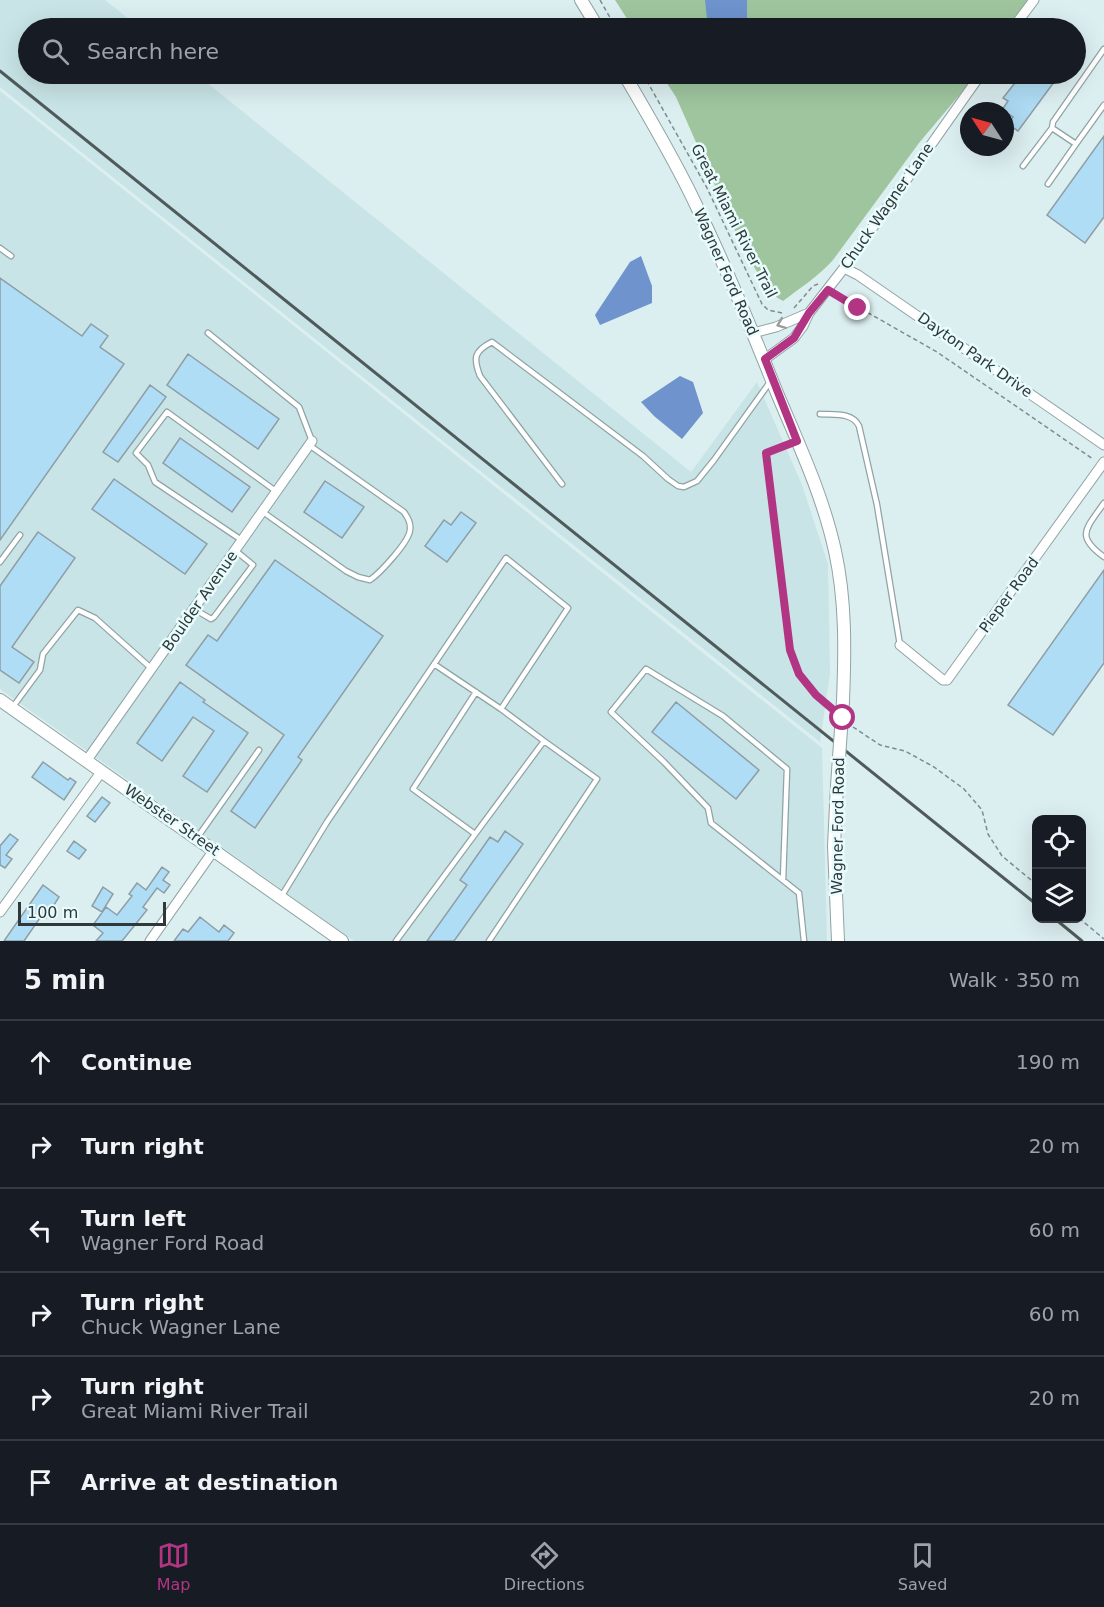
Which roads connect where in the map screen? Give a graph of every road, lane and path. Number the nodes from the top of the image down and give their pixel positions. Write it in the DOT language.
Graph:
graph roads {
  1 [pos="581,0"];
  2 [pos="600,0"];
  3 [pos="1034,0"];
  4 [pos="592,18"];
  5 [pos="610,18"];
  6 [pos="1020,18"];
  7 [pos="1104,49"];
  8 [pos="1086,75"];
  9 [pos="630,84"];
  10 [pos="649,84"];
  11 [pos="974,84"];
  12 [pos="1080,84"];
  13 [pos="1104,105"];
  14 [pos="1052,128"];
  15 [pos="1076,144"];
  16 [pos="1023,166"];
  17 [pos="1048,184"];
  18 [pos="0,248"];
  19 [pos="11,256"];
  20 [pos="844,268"];
  21 [pos="828,290"];
  22 [pos="791,311"];
  23 [pos="784,313"];
  24 [pos="809,313"];
  25 [pos="208,333"];
  26 [pos="753,333"];
  27 [pos="765,359"];
  28 [pos="772,380"];
  29 [pos="820,414"];
  30 [pos="797,441"];
  31 [pos="311,443"];
  32 [pos="1104,445"];
  33 [pos="1103,463"];
  34 [pos="562,484"];
  35 [pos="277,492"];
  36 [pos="1104,503"];
  37 [pos="263,513"];
  38 [pos="20,535"];
  39 [pos="243,541"];
  40 [pos="236,551"];
  41 [pos="1104,557"];
  42 [pos="0,562"];
  43 [pos="194,609"];
  44 [pos="900,645"];
  45 [pos="434,664"];
  46 [pos="152,669"];
  47 [pos="476,692"];
  48 [pos="0,700"];
  49 [pos="839,706"];
  50 [pos="12,708"];
  51 [pos="501,710"];
  52 [pos="850,724"];
  53 [pos="544,741"];
  54 [pos="259,750"];
  55 [pos="87,760"];
  56 [pos="102,771"];
  57 [pos="475,834"];
  58 [pos="197,838"];
  59 [pos="214,850"];
  60 [pos="783,880"];
  61 [pos="1032,881"];
  62 [pos="280,897"];
  63 [pos="0,912"];
  64 [pos="1085,923"];
  65 [pos="327,937"];
  66 [pos="1104,939"];
  67 [pos="150,941"];
  68 [pos="342,941"];
  69 [pos="396,941"];
  70 [pos="489,941"];
  71 [pos="804,941"];
  72 [pos="838,941"];
  1 -- 4 [label="main road"];
  2 -- 5 [label="path"];
  3 -- 6 [label="street"];
  7 -- 8 [label="lane"];
  9 -- 26 [label="main road, Wagner Ford Road"];
  10 -- 23 [label="path, Great Miami River Trail"];
  11 -- 20 [label="street, Chuck Wagner Lane"];
  12 -- 14 [label="lane"];
  13 -- 15 [label="lane"];
  14 -- 15 [label="lane"];
  14 -- 16 [label="lane"];
  15 -- 17 [label="lane"];
  18 -- 19 [label="lane"];
  20 -- 21 [label="street, Chuck Wagner Lane"];
  20 -- 32 [label="street, Dayton Park Drive"];
  21 -- 22 [label="path, Great Miami River Trail"];
  21 -- 24 [label="street, Chuck Wagner Lane"];
  21 -- 33 [label="path"];
  24 -- 26 [label="street, one-way"];
  24 -- 27 [label="street, Chuck Wagner Lane"];
  25 -- 31 [label="lane"];
  26 -- 27 [label="main road, Wagner Ford Road"];
  27 -- 28 [label="main road, Wagner Ford Road"];
  28 -- 30 [label="main road, Wagner Ford Road"];
  28 -- 34 [label="lane"];
  29 -- 44 [label="lane"];
  30 -- 49 [label="main road, Wagner Ford Road"];
  30 -- 49 [label="path"];
  31 -- 35 [label="street, Boulder Avenue"];
  31 -- 37 [label="lane"];
  33 -- 44 [label="street, Pieper Road"];
  35 -- 37 [label="street, Boulder Avenue"];
  35 -- 39 [label="lane"];
  36 -- 41 [label="lane"];
  37 -- 39 [label="street, Boulder Avenue"];
  38 -- 42 [label="lane"];
  39 -- 40 [label="street, Boulder Avenue"];
  40 -- 43 [label="street, Boulder Avenue"];
  40 -- 43 [label="lane"];
  43 -- 46 [label="street, Boulder Avenue"];
  45 -- 47 [label="lane"];
  45 -- 51 [label="lane"];
  45 -- 62 [label="lane"];
  46 -- 50 [label="lane"];
  46 -- 55 [label="street, Boulder Avenue"];
  47 -- 51 [label="lane"];
  47 -- 57 [label="lane"];
  48 -- 50 [label="main road, Webster Street"];
  49 -- 72 [label="main road, Wagner Ford Road, bridge"];
  50 -- 55 [label="main road, Webster Street"];
  51 -- 53 [label="lane"];
  52 -- 61 [label="path"];
  53 -- 57 [label="lane"];
  53 -- 70 [label="lane"];
  54 -- 58 [label="lane"];
  55 -- 56 [label="main road, Webster Street"];
  56 -- 58 [label="main road, Webster Street"];
  56 -- 63 [label="street"];
  57 -- 69 [label="lane"];
  58 -- 59 [label="main road, Webster Street"];
  59 -- 62 [label="main road, Webster Street"];
  59 -- 67 [label="street"];
  60 -- 60 [label="lane"];
  60 -- 71 [label="lane"];
  62 -- 65 [label="main road, Webster Street"];
  64 -- 66 [label="path"];
  65 -- 68 [label="main road, Webster Street"];
}
